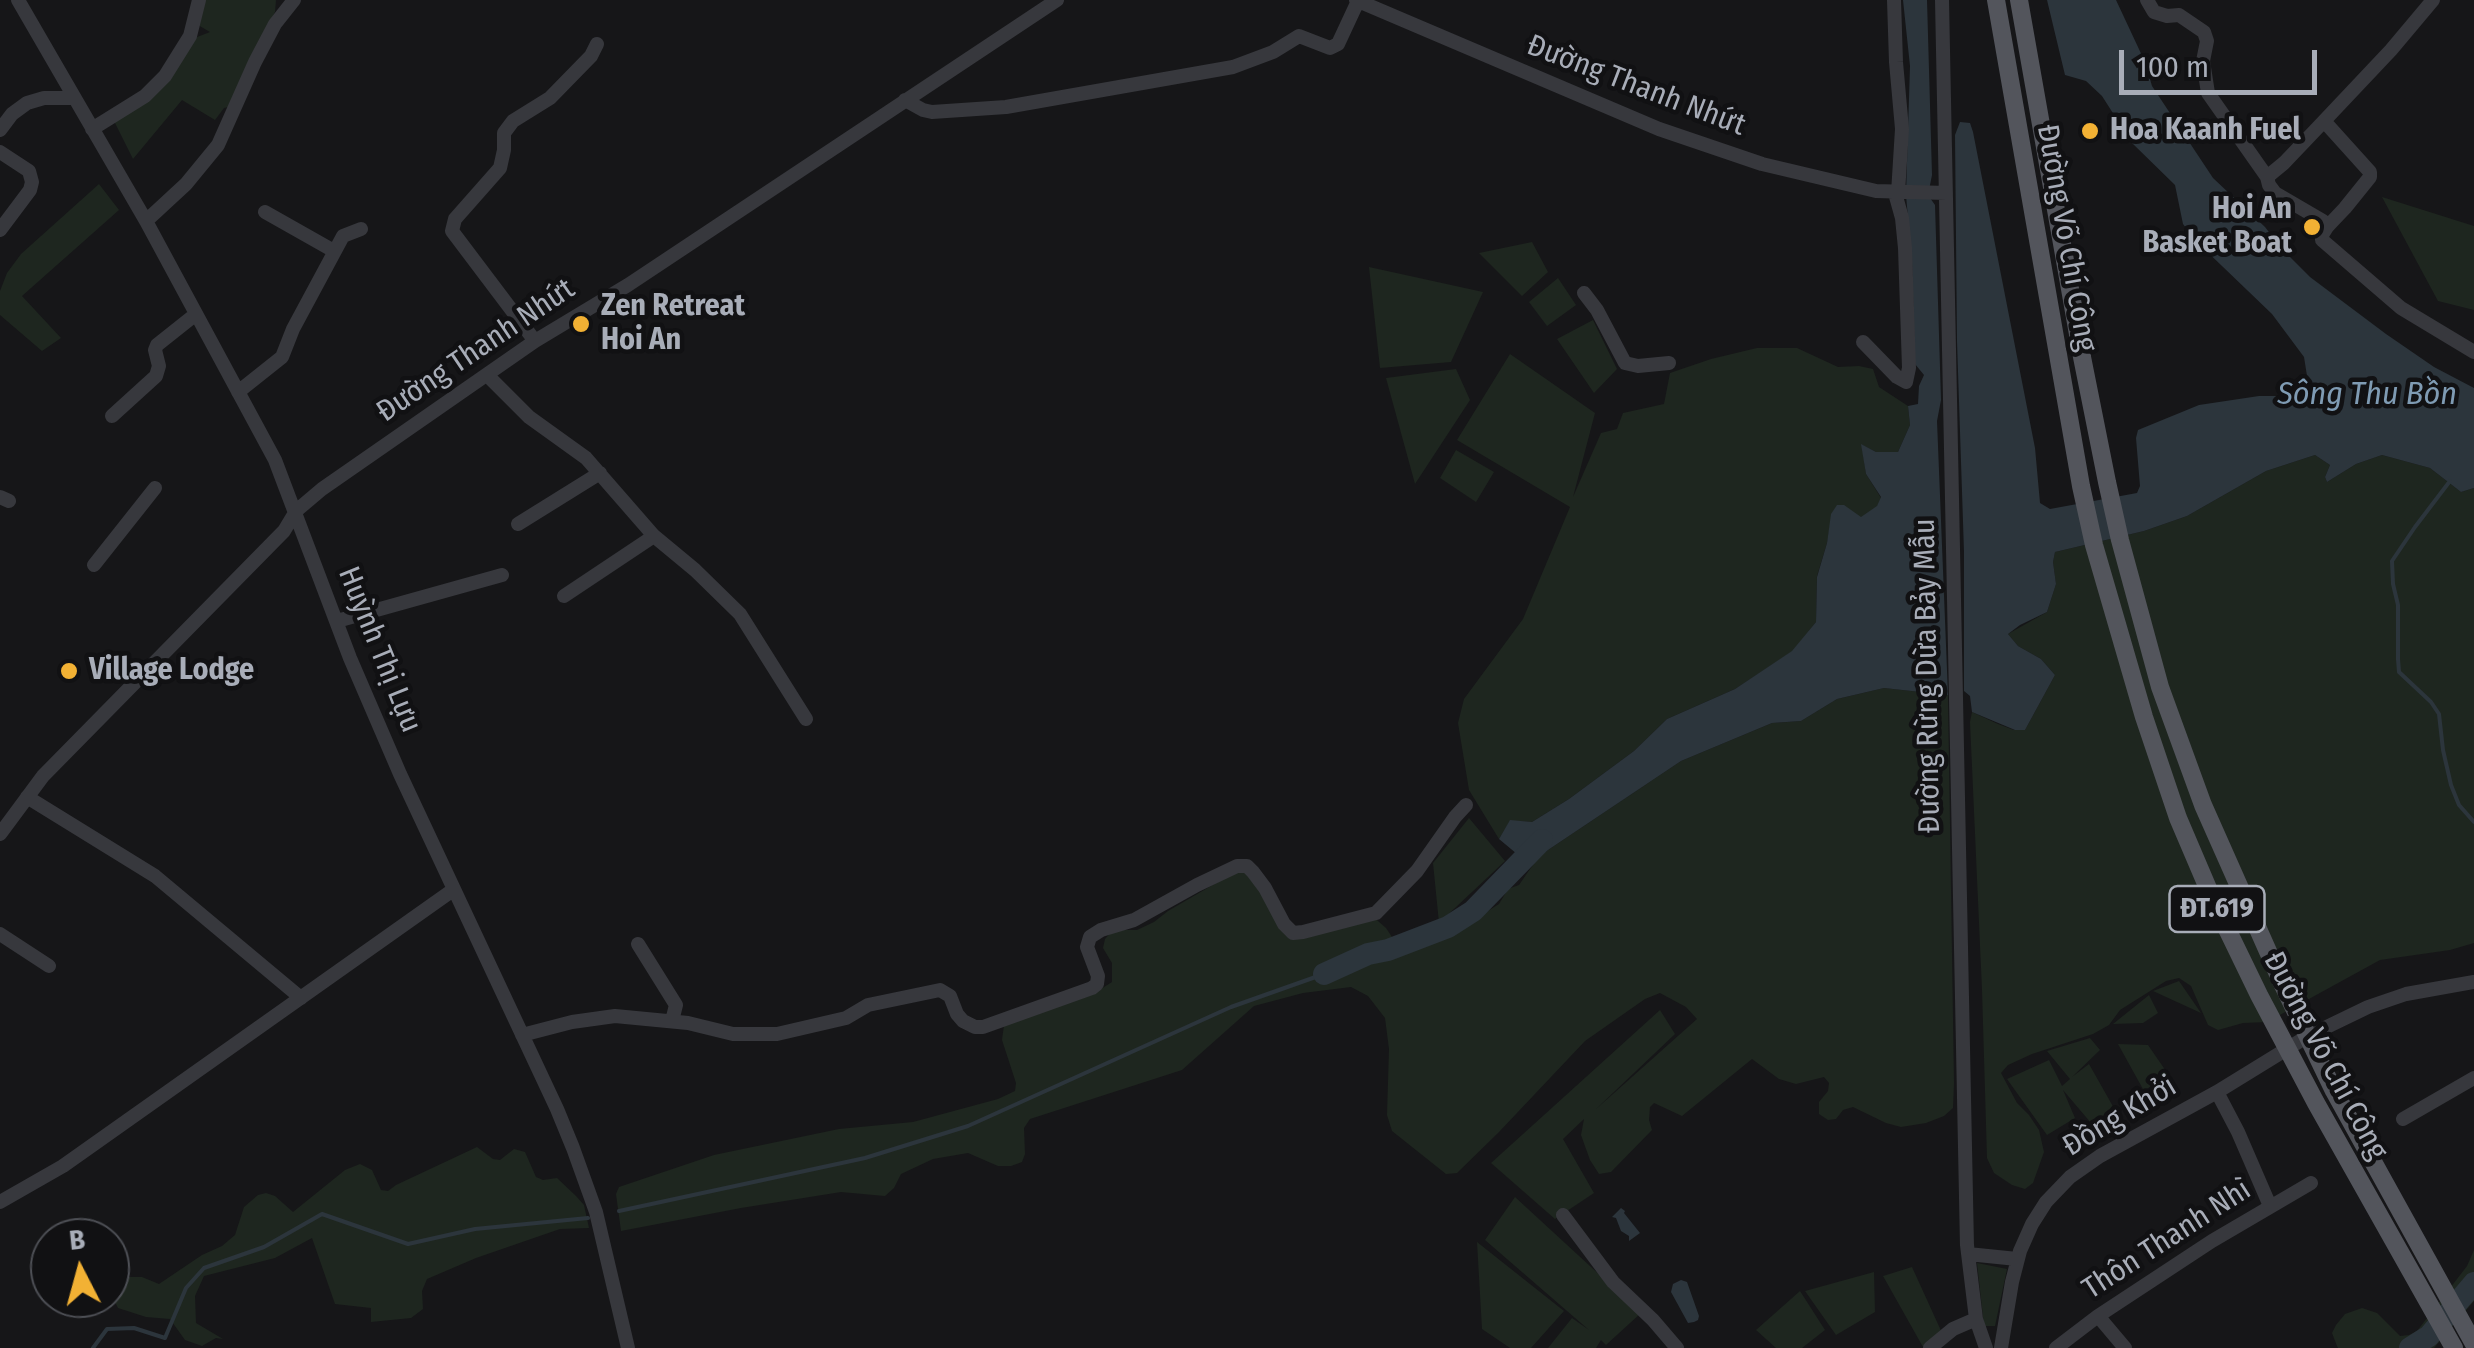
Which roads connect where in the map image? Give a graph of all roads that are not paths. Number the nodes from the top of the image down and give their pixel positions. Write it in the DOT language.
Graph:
graph roads {
  1 [pos="18,0"];
  2 [pos="199,0"];
  3 [pos="294,0"];
  4 [pos="1056,0"];
  5 [pos="1357,0"];
  6 [pos="1894,0"];
  7 [pos="1942,0"];
  8 [pos="1996,0"];
  9 [pos="2019,0"];
  10 [pos="2146,0"];
  11 [pos="2433,0"];
  12 [pos="598,44"];
  13 [pos="73,98"];
  14 [pos="905,100"];
  15 [pos="2324,121"];
  16 [pos="92,129"];
  17 [pos="0,130"];
  18 [pos="0,152"];
  19 [pos="2266,176"];
  20 [pos="1900,193"];
  21 [pos="1942,193"];
  22 [pos="264,212"];
  23 [pos="146,221"];
  24 [pos="2326,227"];
  25 [pos="360,229"];
  26 [pos="0,230"];
  27 [pos="334,251"];
  28 [pos="1584,292"];
  29 [pos="196,314"];
  30 [pos="536,341"];
  31 [pos="1863,342"];
  32 [pos="2474,352"];
  33 [pos="2082,357"];
  34 [pos="2060,361"];
  35 [pos="1669,363"];
  36 [pos="488,376"];
  37 [pos="238,392"];
  38 [pos="112,416"];
  39 [pos="600,473"];
  40 [pos="156,488"];
  41 [pos="296,511"];
  42 [pos="518,524"];
  43 [pos="654,536"];
  44 [pos="94,564"];
  45 [pos="502,574"];
  46 [pos="564,596"];
  47 [pos="337,621"];
  48 [pos="806,718"];
  49 [pos="27,797"];
  50 [pos="1466,806"];
  51 [pos="0,834"];
  52 [pos="453,890"];
  53 [pos="0,934"];
  54 [pos="638,944"];
  55 [pos="48,966"];
  56 [pos="2474,982"];
  57 [pos="301,998"];
  58 [pos="672,1021"];
  59 [pos="522,1035"];
  60 [pos="2308,1036"];
  61 [pos="2287,1048"];
  62 [pos="2474,1078"];
  63 [pos="2217,1092"];
  64 [pos="2403,1119"];
  65 [pos="2310,1183"];
  66 [pos="0,1202"];
  67 [pos="2270,1206"];
  68 [pos="1562,1216"];
  69 [pos="1968,1254"];
  70 [pos="2017,1259"];
  71 [pos="2098,1316"];
  72 [pos="1976,1319"];
  73 [pos="2474,1344"];
  74 [pos="628,1348"];
  75 [pos="1677,1348"];
  76 [pos="1930,1348"];
  77 [pos="1986,1348"];
  78 [pos="2001,1348"];
  79 [pos="2056,1348"];
  80 [pos="2125,1348"];
  81 [pos="2454,1348"];
  1 -- 13 [label="street, Huỳnh Thị Lựu"];
  2 -- 16 [label="street"];
  3 -- 23 [label="street"];
  4 -- 14 [label="street, Đường Thanh Nhứt"];
  5 -- 14 [label="street"];
  5 -- 20 [label="street, Đường Thanh Nhứt"];
  6 -- 20 [label="street"];
  7 -- 21 [label="street, Đường Rừng Dừa Bảy Mẫu"];
  8 -- 34 [label="main road, Đường Võ Chí Công / ĐT.619"];
  9 -- 33 [label="main road, Đường Võ Chí Công / ĐT.619"];
  10 -- 19 [label="street"];
  11 -- 15 [label="street"];
  12 -- 30 [label="street"];
  13 -- 16 [label="street, Huỳnh Thị Lựu"];
  13 -- 17 [label="street"];
  14 -- 30 [label="street, Đường Thanh Nhứt"];
  15 -- 19 [label="street"];
  15 -- 24 [label="street"];
  16 -- 23 [label="street, Huỳnh Thị Lựu"];
  18 -- 26 [label="street"];
  19 -- 24 [label="street"];
  20 -- 21 [label="street, Đường Thanh Nhứt"];
  20 -- 31 [label="street"];
  21 -- 69 [label="street, Đường Rừng Dừa Bảy Mẫu"];
  22 -- 27 [label="street"];
  23 -- 29 [label="street, Huỳnh Thị Lựu"];
  24 -- 32 [label="street"];
  25 -- 27 [label="street"];
  27 -- 37 [label="street"];
  28 -- 35 [label="street"];
  29 -- 37 [label="street, Huỳnh Thị Lựu"];
  29 -- 38 [label="street"];
  30 -- 36 [label="street, Đường Thanh Nhứt"];
  33 -- 34 [label="main road"];
  33 -- 60 [label="main road, Đường Võ Chí Công / ĐT.619"];
  34 -- 61 [label="main road, Đường Võ Chí Công / ĐT.619"];
  36 -- 39 [label="street"];
  36 -- 41 [label="street, Đường Thanh Nhứt"];
  37 -- 41 [label="street, Huỳnh Thị Lựu"];
  39 -- 42 [label="street"];
  39 -- 43 [label="street"];
  40 -- 44 [label="street"];
  41 -- 47 [label="street, Huỳnh Thị Lựu"];
  41 -- 49 [label="street, Đường Thanh Nhứt"];
  43 -- 46 [label="street"];
  43 -- 48 [label="street"];
  45 -- 47 [label="street"];
  47 -- 52 [label="street, Huỳnh Thị Lựu"];
  49 -- 51 [label="street, Đường Thanh Nhứt"];
  49 -- 57 [label="street"];
  50 -- 58 [label="street"];
  52 -- 57 [label="street"];
  52 -- 59 [label="street, Huỳnh Thị Lựu"];
  53 -- 55 [label="street"];
  54 -- 58 [label="street"];
  56 -- 60 [label="street"];
  57 -- 66 [label="street"];
  58 -- 59 [label="street"];
  59 -- 74 [label="street, Huỳnh Thị Lựu"];
  60 -- 61 [label="street, Đồng Khởi"];
  60 -- 73 [label="main road, Đường Võ Chí Công / ĐT.619"];
  61 -- 63 [label="street, Đồng Khởi"];
  61 -- 81 [label="main road, Đường Võ Chí Công / ĐT.619"];
  62 -- 64 [label="street"];
  63 -- 67 [label="street"];
  63 -- 70 [label="street, Đồng Khởi"];
  65 -- 67 [label="street, Thôn Thanh Nhì"];
  67 -- 71 [label="street, Thôn Thanh Nhì"];
  68 -- 75 [label="street"];
  69 -- 70 [label="street"];
  69 -- 72 [label="street, Đường Rừng Dừa Bảy Mẫu"];
  70 -- 78 [label="street, Đồng Khởi"];
  71 -- 79 [label="street, Thôn Thanh Nhì"];
  71 -- 80 [label="street"];
  72 -- 76 [label="street"];
  72 -- 77 [label="street, Đường Rừng Dừa Bảy Mẫu"];
}
